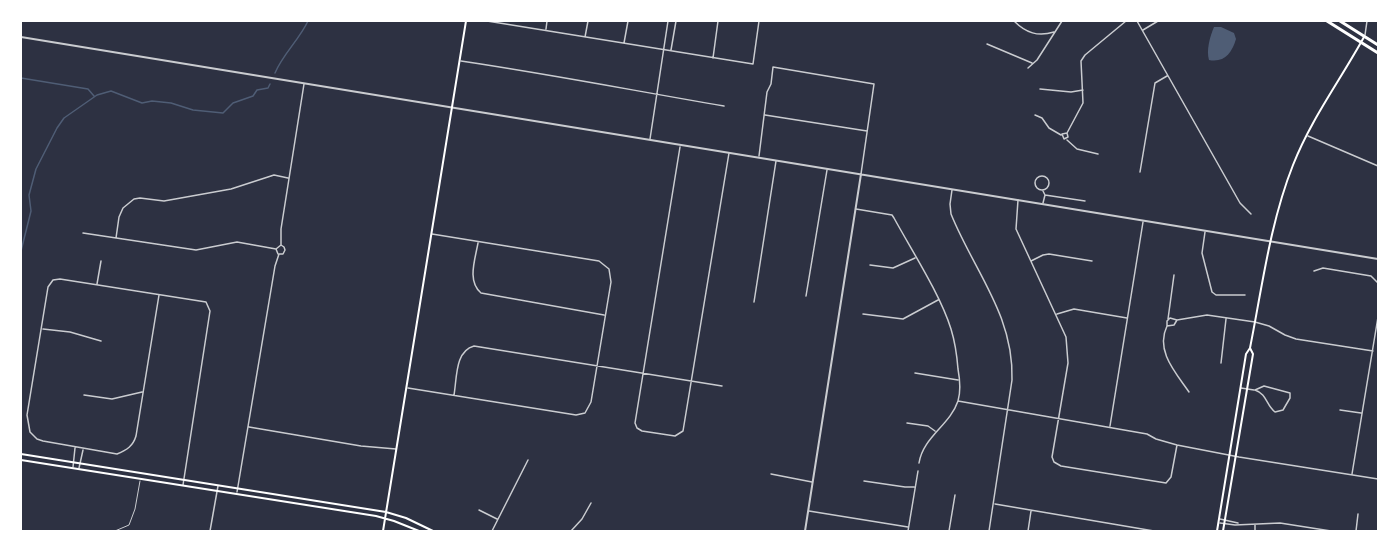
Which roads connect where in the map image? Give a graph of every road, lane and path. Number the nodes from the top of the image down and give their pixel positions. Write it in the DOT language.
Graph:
graph roads {
  1 [pos="466,21"];
  2 [pos="487,21"];
  3 [pos="548,21"];
  4 [pos="588,21"];
  5 [pos="628,21"];
  6 [pos="669,21"];
  7 [pos="676,21"];
  8 [pos="718,21"];
  9 [pos="759,21"];
  10 [pos="1014,21"];
  11 [pos="1062,21"];
  12 [pos="1126,21"];
  13 [pos="1137,21"];
  14 [pos="1158,21"];
  15 [pos="1327,21"];
  16 [pos="1340,21"];
  17 [pos="1367,21"];
  18 [pos="507,23"];
  19 [pos="1142,30"];
  20 [pos="546,31"];
  21 [pos="1055,32"];
  22 [pos="1364,36"];
  23 [pos="21,37"];
  24 [pos="585,37"];
  25 [pos="624,43"];
  26 [pos="1361,43"];
  27 [pos="987,44"];
  28 [pos="1378,45"];
  29 [pos="664,50"];
  30 [pos="670,51"];
  31 [pos="1378,53"];
  32 [pos="713,58"];
  33 [pos="460,61"];
  34 [pos="1033,63"];
  35 [pos="1028,68"];
  36 [pos="1168,76"];
  37 [pos="304,83"];
  38 [pos="1040,88"];
  39 [pos="1084,90"];
  40 [pos="657,95"];
  41 [pos="724,106"];
  42 [pos="452,108"];
  43 [pos="764,115"];
  44 [pos="1035,115"];
  45 [pos="867,131"];
  46 [pos="1067,133"];
  47 [pos="1307,135"];
  48 [pos="1062,136"];
  49 [pos="650,139"];
  50 [pos="1066,139"];
  51 [pos="680,144"];
  52 [pos="729,152"];
  53 [pos="1098,154"];
  54 [pos="758,157"];
  55 [pos="776,160"];
  56 [pos="1378,166"];
  57 [pos="827,169"];
  58 [pos="1140,172"];
  59 [pos="861,174"];
  60 [pos="289,178"];
  61 [pos="952,189"];
  62 [pos="1043,190"];
  63 [pos="1045,195"];
  64 [pos="1018,200"];
  65 [pos="1085,201"];
  66 [pos="1043,204"];
  67 [pos="856,209"];
  68 [pos="1251,214"];
  69 [pos="1143,221"];
  70 [pos="1205,231"];
  71 [pos="83,233"];
  72 [pos="432,234"];
  73 [pos="116,238"];
  74 [pos="478,242"];
  75 [pos="1272,242"];
  76 [pos="281,245"];
  77 [pos="276,249"];
  78 [pos="279,254"];
  79 [pos="916,257"];
  80 [pos="1378,259"];
  81 [pos="101,261"];
  82 [pos="1092,261"];
  83 [pos="1030,262"];
  84 [pos="870,264"];
  85 [pos="1314,271"];
  86 [pos="1174,275"];
  87 [pos="1378,283"];
  88 [pos="97,285"];
  89 [pos="159,295"];
  90 [pos="1245,295"];
  91 [pos="806,296"];
  92 [pos="938,300"];
  93 [pos="754,302"];
  94 [pos="863,314"];
  95 [pos="1056,314"];
  96 [pos="605,315"];
  97 [pos="1378,317"];
  98 [pos="1127,318"];
  99 [pos="1226,318"];
  100 [pos="1168,320"];
  101 [pos="1177,320"];
  102 [pos="1255,322"];
  103 [pos="1167,326"];
  104 [pos="42,328"];
  105 [pos="100,340"];
  106 [pos="1250,348"];
  107 [pos="1373,351"];
  108 [pos="1221,363"];
  109 [pos="597,366"];
  110 [pos="915,373"];
  111 [pos="643,374"];
  112 [pos="960,380"];
  113 [pos="692,381"];
  114 [pos="722,386"];
  115 [pos="407,388"];
  116 [pos="1240,388"];
  117 [pos="1247,389"];
  118 [pos="1255,390"];
  119 [pos="143,392"];
  120 [pos="1190,392"];
  121 [pos="84,395"];
  122 [pos="454,395"];
  123 [pos="958,401"];
  124 [pos="1008,410"];
  125 [pos="1340,410"];
  126 [pos="1362,413"];
  127 [pos="1058,418"];
  128 [pos="907,423"];
  129 [pos="1110,426"];
  130 [pos="248,427"];
  131 [pos="935,432"];
  132 [pos="1177,445"];
  133 [pos="75,447"];
  134 [pos="83,448"];
  135 [pos="397,449"];
  136 [pos="21,454"];
  137 [pos="1229,455"];
  138 [pos="1235,456"];
  139 [pos="21,460"];
  140 [pos="528,460"];
  141 [pos="73,462"];
  142 [pos="80,463"];
  143 [pos="919,463"];
  144 [pos="73,468"];
  145 [pos="79,469"];
  146 [pos="918,471"];
  147 [pos="141,473"];
  148 [pos="771,474"];
  149 [pos="1352,475"];
  150 [pos="140,479"];
  151 [pos="1378,479"];
  152 [pos="184,480"];
  153 [pos="864,481"];
  154 [pos="813,482"];
  155 [pos="218,485"];
  156 [pos="183,486"];
  157 [pos="916,487"];
  158 [pos="238,488"];
  159 [pos="1224,489"];
  160 [pos="1230,490"];
  161 [pos="217,491"];
  162 [pos="237,494"];
  163 [pos="955,495"];
  164 [pos="308,499"];
  165 [pos="591,503"];
  166 [pos="994,504"];
  167 [pos="307,505"];
  168 [pos="479,510"];
  169 [pos="1031,510"];
  170 [pos="808,511"];
  171 [pos="386,512"];
  172 [pos="1358,514"];
  173 [pos="385,518"];
  174 [pos="498,520"];
  175 [pos="1219,521"];
  176 [pos="1225,522"];
  177 [pos="1256,524"];
  178 [pos="908,527"];
  179 [pos="115,531"];
  180 [pos="210,531"];
  181 [pos="383,531"];
  182 [pos="419,531"];
  183 [pos="433,531"];
  184 [pos="492,531"];
  185 [pos="572,531"];
  186 [pos="805,531"];
  187 [pos="908,531"];
  188 [pos="949,531"];
  189 [pos="989,531"];
  190 [pos="1028,531"];
  191 [pos="1154,531"];
  192 [pos="1217,531"];
  193 [pos="1223,531"];
  194 [pos="1255,531"];
  195 [pos="1331,531"];
  196 [pos="1356,531"];
  1 -- 33 [label="main road"];
  2 -- 18 [label="street"];
  3 -- 20 [label="street"];
  4 -- 24 [label="street"];
  5 -- 25 [label="street"];
  6 -- 29 [label="street"];
  7 -- 30 [label="street"];
  8 -- 32 [label="street"];
  9 -- 32 [label="street"];
  10 -- 21 [label="street"];
  11 -- 21 [label="street"];
  12 -- 39 [label="street"];
  13 -- 19 [label="street"];
  14 -- 19 [label="street"];
  15 -- 26 [label="main road"];
  16 -- 22 [label="main road"];
  17 -- 22 [label="street"];
  18 -- 20 [label="street"];
  19 -- 36 [label="street"];
  20 -- 24 [label="street"];
  21 -- 34 [label="street"];
  22 -- 26 [label="main road"];
  22 -- 28 [label="main road"];
  23 -- 37 [label="street"];
  24 -- 25 [label="street"];
  25 -- 29 [label="street"];
  26 -- 31 [label="main road"];
  26 -- 47 [label="main road"];
  27 -- 34 [label="street"];
  29 -- 30 [label="street"];
  29 -- 40 [label="street"];
  30 -- 32 [label="street"];
  33 -- 40 [label="street"];
  33 -- 42 [label="main road"];
  34 -- 35 [label="street"];
  36 -- 58 [label="street"];
  36 -- 68 [label="street"];
  37 -- 42 [label="street"];
  37 -- 60 [label="street"];
  38 -- 39 [label="street"];
  39 -- 46 [label="street"];
  40 -- 41 [label="street"];
  40 -- 49 [label="street"];
  42 -- 49 [label="street"];
  42 -- 72 [label="main road"];
  43 -- 45 [label="street"];
  43 -- 45 [label="street"];
  43 -- 54 [label="street"];
  44 -- 48 [label="street"];
  45 -- 59 [label="street"];
  46 -- 48 [label="street"];
  46 -- 50 [label="street"];
  47 -- 56 [label="street"];
  47 -- 75 [label="main road"];
  48 -- 50 [label="street"];
  49 -- 51 [label="street"];
  50 -- 53 [label="street"];
  51 -- 52 [label="street"];
  51 -- 111 [label="street"];
  52 -- 54 [label="street"];
  52 -- 113 [label="street"];
  54 -- 55 [label="street"];
  55 -- 57 [label="street"];
  55 -- 93 [label="street"];
  57 -- 59 [label="street"];
  57 -- 91 [label="street"];
  59 -- 61 [label="street"];
  59 -- 67 [label="street"];
  60 -- 73 [label="street"];
  60 -- 76 [label="street"];
  61 -- 64 [label="street"];
  61 -- 124 [label="street"];
  62 -- 62 [label="street"];
  62 -- 63 [label="street"];
  63 -- 65 [label="street"];
  63 -- 66 [label="street"];
  64 -- 66 [label="street"];
  64 -- 83 [label="street"];
  66 -- 69 [label="street"];
  67 -- 79 [label="street"];
  67 -- 154 [label="street"];
  69 -- 70 [label="street"];
  69 -- 98 [label="street"];
  70 -- 75 [label="street"];
  70 -- 90 [label="street"];
  71 -- 73 [label="street"];
  72 -- 74 [label="street"];
  72 -- 115 [label="main road"];
  73 -- 77 [label="street"];
  74 -- 96 [label="street"];
  74 -- 96 [label="street"];
  75 -- 80 [label="street"];
  75 -- 102 [label="main road"];
  76 -- 77 [label="street"];
  76 -- 78 [label="street"];
  77 -- 78 [label="street"];
  78 -- 130 [label="street"];
  79 -- 84 [label="street"];
  79 -- 92 [label="street"];
  81 -- 88 [label="street"];
  82 -- 83 [label="street"];
  83 -- 95 [label="street"];
  85 -- 87 [label="street"];
  86 -- 100 [label="street"];
  88 -- 89 [label="street"];
  88 -- 104 [label="street"];
  89 -- 119 [label="street"];
  89 -- 152 [label="street"];
  92 -- 94 [label="street"];
  92 -- 112 [label="street"];
  95 -- 98 [label="street"];
  95 -- 127 [label="street"];
  96 -- 109 [label="street"];
  97 -- 107 [label="street"];
  98 -- 129 [label="street"];
  99 -- 101 [label="street"];
  99 -- 102 [label="street"];
  99 -- 108 [label="street"];
  100 -- 101 [label="street"];
  100 -- 103 [label="street"];
  101 -- 103 [label="street"];
  102 -- 106 [label="main road"];
  102 -- 107 [label="street"];
  103 -- 120 [label="street"];
  104 -- 105 [label="street"];
  104 -- 133 [label="street"];
  106 -- 116 [label="main road"];
  106 -- 117 [label="main road"];
  107 -- 126 [label="street"];
  109 -- 111 [label="street"];
  109 -- 122 [label="street"];
  109 -- 122 [label="street"];
  110 -- 112 [label="street"];
  111 -- 113 [label="street"];
  111 -- 113 [label="street"];
  112 -- 123 [label="street"];
  113 -- 114 [label="street"];
  115 -- 122 [label="street"];
  115 -- 135 [label="main road"];
  116 -- 117 [label="street"];
  116 -- 137 [label="main road"];
  117 -- 118 [label="street"];
  117 -- 138 [label="main road"];
  118 -- 118 [label="street"];
  119 -- 121 [label="street"];
  119 -- 134 [label="street"];
  123 -- 124 [label="street"];
  123 -- 131 [label="street"];
  124 -- 127 [label="street"];
  124 -- 166 [label="street"];
  125 -- 126 [label="street"];
  126 -- 149 [label="street"];
  127 -- 129 [label="street"];
  127 -- 132 [label="street"];
  128 -- 131 [label="street"];
  129 -- 132 [label="street"];
  130 -- 135 [label="street"];
  130 -- 158 [label="street"];
  131 -- 143 [label="street"];
  132 -- 137 [label="street"];
  133 -- 134 [label="street"];
  133 -- 141 [label="street"];
  134 -- 142 [label="street"];
  135 -- 171 [label="main road"];
  136 -- 141 [label="main road"];
  137 -- 138 [label="street"];
  137 -- 159 [label="main road"];
  138 -- 149 [label="street"];
  138 -- 160 [label="main road"];
  139 -- 144 [label="main road"];
  140 -- 174 [label="street"];
  141 -- 142 [label="main road"];
  141 -- 144 [label="street"];
  142 -- 145 [label="street"];
  142 -- 147 [label="main road"];
  144 -- 145 [label="main road"];
  145 -- 150 [label="main road"];
  146 -- 157 [label="street"];
  147 -- 150 [label="lane"];
  147 -- 152 [label="main road"];
  148 -- 154 [label="street"];
  149 -- 151 [label="street"];
  150 -- 156 [label="main road"];
  150 -- 179 [label="lane"];
  152 -- 155 [label="main road"];
  152 -- 156 [label="street"];
  153 -- 157 [label="street"];
  154 -- 170 [label="street"];
  155 -- 158 [label="main road"];
  155 -- 161 [label="street"];
  156 -- 161 [label="main road"];
  157 -- 178 [label="street"];
  158 -- 162 [label="street"];
  158 -- 164 [label="main road"];
  159 -- 160 [label="main road"];
  159 -- 175 [label="main road"];
  160 -- 176 [label="main road"];
  161 -- 162 [label="main road"];
  161 -- 180 [label="street"];
  162 -- 167 [label="main road"];
  163 -- 188 [label="street"];
  164 -- 167 [label="main road"];
  164 -- 171 [label="main road"];
  165 -- 185 [label="street"];
  166 -- 169 [label="street"];
  166 -- 189 [label="street"];
  167 -- 173 [label="main road"];
  168 -- 174 [label="street"];
  169 -- 190 [label="street"];
  169 -- 191 [label="street"];
  170 -- 178 [label="street"];
  170 -- 186 [label="street"];
  171 -- 173 [label="main road"];
  171 -- 183 [label="main road"];
  172 -- 196 [label="street"];
  173 -- 181 [label="main road"];
  173 -- 182 [label="main road"];
  174 -- 184 [label="street"];
  175 -- 176 [label="street"];
  175 -- 192 [label="main road"];
  176 -- 177 [label="street"];
  176 -- 193 [label="main road"];
  177 -- 194 [label="street"];
  177 -- 195 [label="street"];
  178 -- 187 [label="street"];
}
